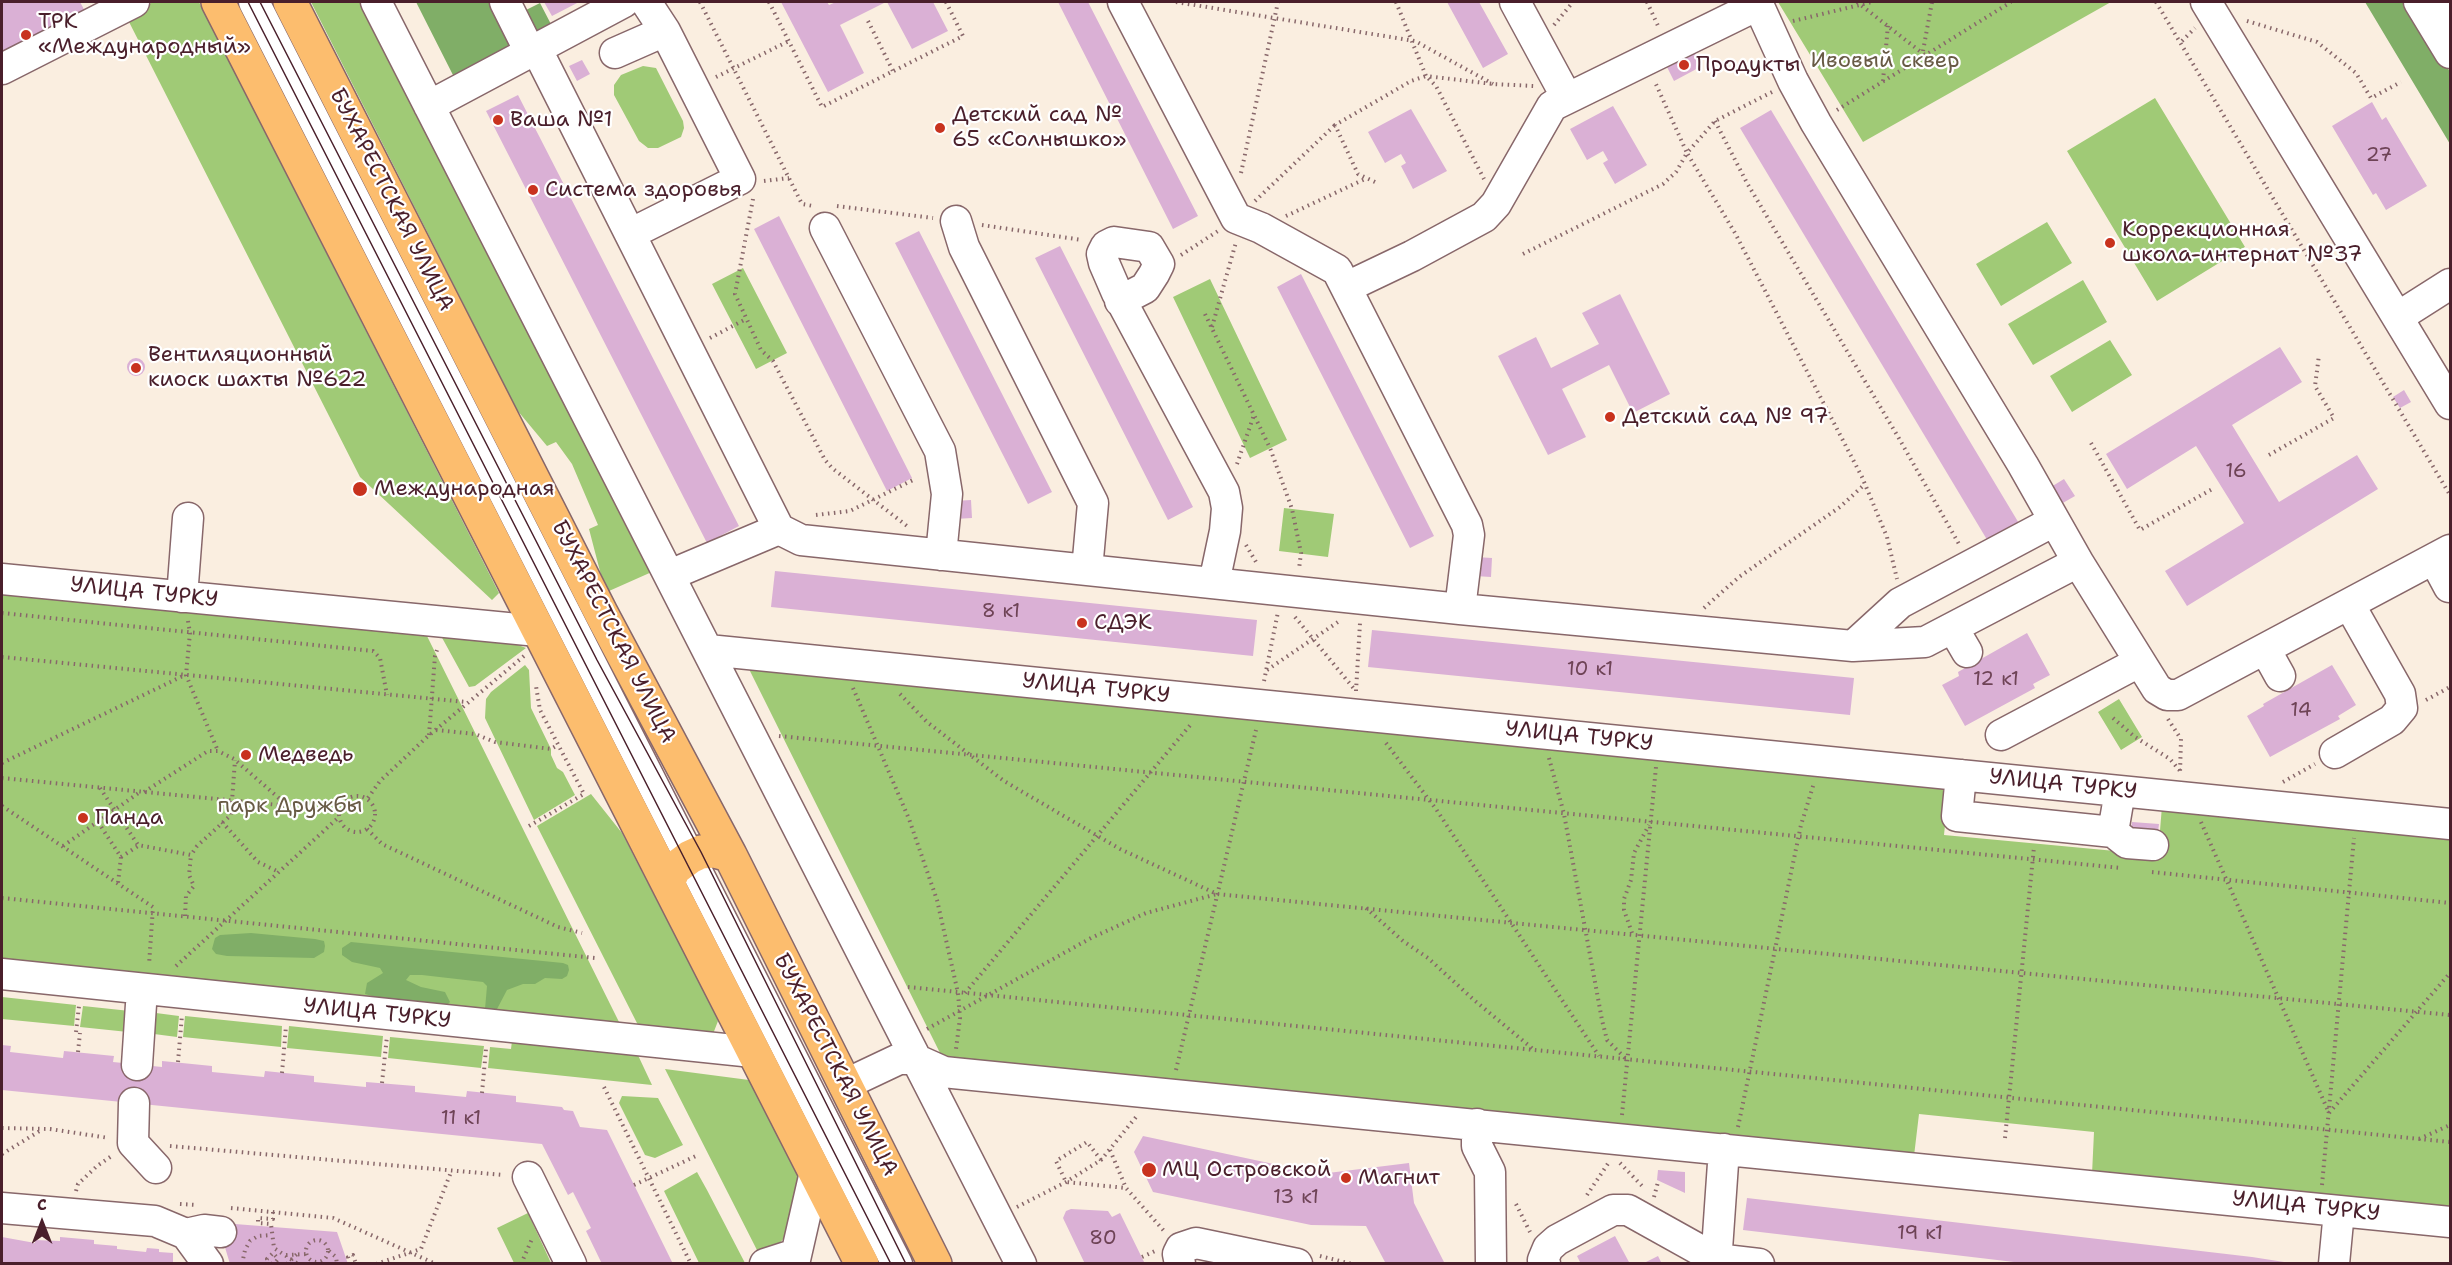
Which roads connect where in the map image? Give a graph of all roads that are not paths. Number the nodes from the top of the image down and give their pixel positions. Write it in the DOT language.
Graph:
graph roads {
  1 [pos="134,2"];
  2 [pos="218,2"];
  3 [pos="254,2"];
  4 [pos="290,2"];
  5 [pos="376,2"];
  6 [pos="505,2"];
  7 [pos="624,2"];
  8 [pos="646,2"];
  9 [pos="1123,2"];
  10 [pos="1515,2"];
  11 [pos="2419,2"];
  12 [pos="2445,2"];
  13 [pos="2210,7"];
  14 [pos="2451,10"];
  15 [pos="1761,11"];
  16 [pos="665,31"];
  17 [pos="533,50"];
  18 [pos="615,53"];
  19 [pos="2451,53"];
  20 [pos="2,69"];
  21 [pos="1564,92"];
  22 [pos="429,106"];
  23 [pos="819,217"];
  24 [pos="956,221"];
  25 [pos="630,234"];
  26 [pos="2451,284"];
  27 [pos="1347,287"];
  28 [pos="1120,301"];
  29 [pos="2398,317"];
  30 [pos="2451,404"];
  31 [pos="188,518"];
  32 [pos="2054,522"];
  33 [pos="779,529"];
  34 [pos="941,555"];
  35 [pos="2442,555"];
  36 [pos="2078,562"];
  37 [pos="1102,564"];
  38 [pos="670,575"];
  39 [pos="2,579"];
  40 [pos="1214,583"];
  41 [pos="2449,586"];
  42 [pos="2349,604"];
  43 [pos="184,607"];
  44 [pos="1461,609"];
  45 [pos="534,642"];
  46 [pos="1853,646"];
  47 [pos="2265,648"];
  48 [pos="708,650"];
  49 [pos="2139,662"];
  50 [pos="2280,676"];
  51 [pos="2001,735"];
  52 [pos="2335,753"];
  53 [pos="1961,775"];
  54 [pos="2120,791"];
  55 [pos="2451,824"];
  56 [pos="2114,832"];
  57 [pos="729,855"];
  58 [pos="690,857"];
  59 [pos="2147,858"];
  60 [pos="668,883"];
  61 [pos="2,974"];
  62 [pos="147,981"];
  63 [pos="920,1045"];
  64 [pos="753,1053"];
  65 [pos="137,1065"];
  66 [pos="844,1085"];
  67 [pos="134,1103"];
  68 [pos="1477,1124"];
  69 [pos="1729,1149"];
  70 [pos="156,1168"];
  71 [pos="523,1171"];
  72 [pos="815,1172"];
  73 [pos="2330,1199"];
  74 [pos="2,1208"];
  75 [pos="224,1220"];
  76 [pos="2451,1222"];
  77 [pos="186,1234"];
  78 [pos="1540,1253"];
  79 [pos="1173,1254"];
  80 [pos="795,1259"];
  81 [pos="1716,1261"];
  82 [pos="580,1262"];
  83 [pos="208,1263"];
  84 [pos="765,1263"];
  85 [pos="862,1263"];
  86 [pos="897,1263"];
  87 [pos="935,1263"];
  88 [pos="1020,1263"];
  89 [pos="1298,1263"];
  90 [pos="1491,1263"];
  91 [pos="1759,1263"];
  92 [pos="2334,1263"];
  1 -- 20 [label="street"];
  2 -- 45 [label="main road"];
  3 -- 58 [label="street"];
  4 -- 57 [label="main road, БУХАРЕСТСКАЯ УЛИЦА"];
  5 -- 22 [label="street"];
  6 -- 17 [label="street"];
  7 -- 17 [label="street"];
  8 -- 16 [label="street"];
  9 -- 27 [label="street"];
  10 -- 21 [label="street"];
  11 -- 19 [label="street"];
  12 -- 14 [label="street"];
  13 -- 29 [label="street"];
  15 -- 21 [label="street"];
  15 -- 32 [label="street"];
  16 -- 18 [label="street"];
  16 -- 25 [label="street"];
  17 -- 22 [label="street"];
  17 -- 25 [label="street"];
  21 -- 27 [label="street"];
  22 -- 38 [label="street"];
  23 -- 34 [label="street"];
  24 -- 37 [label="street"];
  25 -- 33 [label="street"];
  26 -- 29 [label="street"];
  27 -- 44 [label="street"];
  28 -- 28 [label="street"];
  28 -- 40 [label="street"];
  29 -- 30 [label="street"];
  31 -- 43 [label="street"];
  32 -- 36 [label="street"];
  32 -- 46 [label="street"];
  33 -- 34 [label="street"];
  33 -- 38 [label="street"];
  34 -- 37 [label="street"];
  35 -- 41 [label="street"];
  35 -- 42 [label="street"];
  36 -- 46 [label="street"];
  36 -- 49 [label="street"];
  37 -- 40 [label="street"];
  38 -- 48 [label="street"];
  39 -- 43 [label="street, УЛИЦА ТУРКУ"];
  40 -- 44 [label="street"];
  42 -- 47 [label="street"];
  42 -- 52 [label="street"];
  43 -- 45 [label="street, УЛИЦА ТУРКУ"];
  44 -- 46 [label="street"];
  45 -- 60 [label="main road"];
  47 -- 49 [label="street"];
  47 -- 50 [label="street"];
  48 -- 53 [label="street, УЛИЦА ТУРКУ"];
  48 -- 63 [label="street"];
  49 -- 51 [label="street"];
  53 -- 54 [label="street, УЛИЦА ТУРКУ"];
  53 -- 56 [label="street"];
  54 -- 55 [label="street, УЛИЦА ТУРКУ"];
  54 -- 56 [label="street"];
  56 -- 59 [label="street"];
  57 -- 58 [label="main road"];
  57 -- 66 [label="main road, БУХАРЕСТСКАЯ УЛИЦА"];
  58 -- 60 [label="main road"];
  58 -- 86 [label="street"];
  60 -- 64 [label="main road"];
  61 -- 62 [label="street, УЛИЦА ТУРКУ"];
  62 -- 64 [label="street, УЛИЦА ТУРКУ"];
  62 -- 65 [label="street"];
  63 -- 66 [label="street"];
  63 -- 68 [label="street, УЛИЦА ТУРКУ"];
  63 -- 88 [label="street"];
  64 -- 72 [label="main road"];
  66 -- 87 [label="main road, БУХАРЕСТСКАЯ УЛИЦА"];
  67 -- 70 [label="street"];
  68 -- 69 [label="street, УЛИЦА ТУРКУ"];
  68 -- 90 [label="street"];
  69 -- 73 [label="street, УЛИЦА ТУРКУ"];
  69 -- 81 [label="street"];
  71 -- 82 [label="street"];
  72 -- 80 [label="street"];
  72 -- 85 [label="main road"];
  73 -- 76 [label="street, УЛИЦА ТУРКУ"];
  73 -- 92 [label="street"];
  74 -- 77 [label="street"];
  75 -- 77 [label="street"];
  77 -- 83 [label="street"];
  78 -- 81 [label="street"];
  79 -- 89 [label="street"];
  80 -- 84 [label="street"];
  81 -- 91 [label="street"];
}
